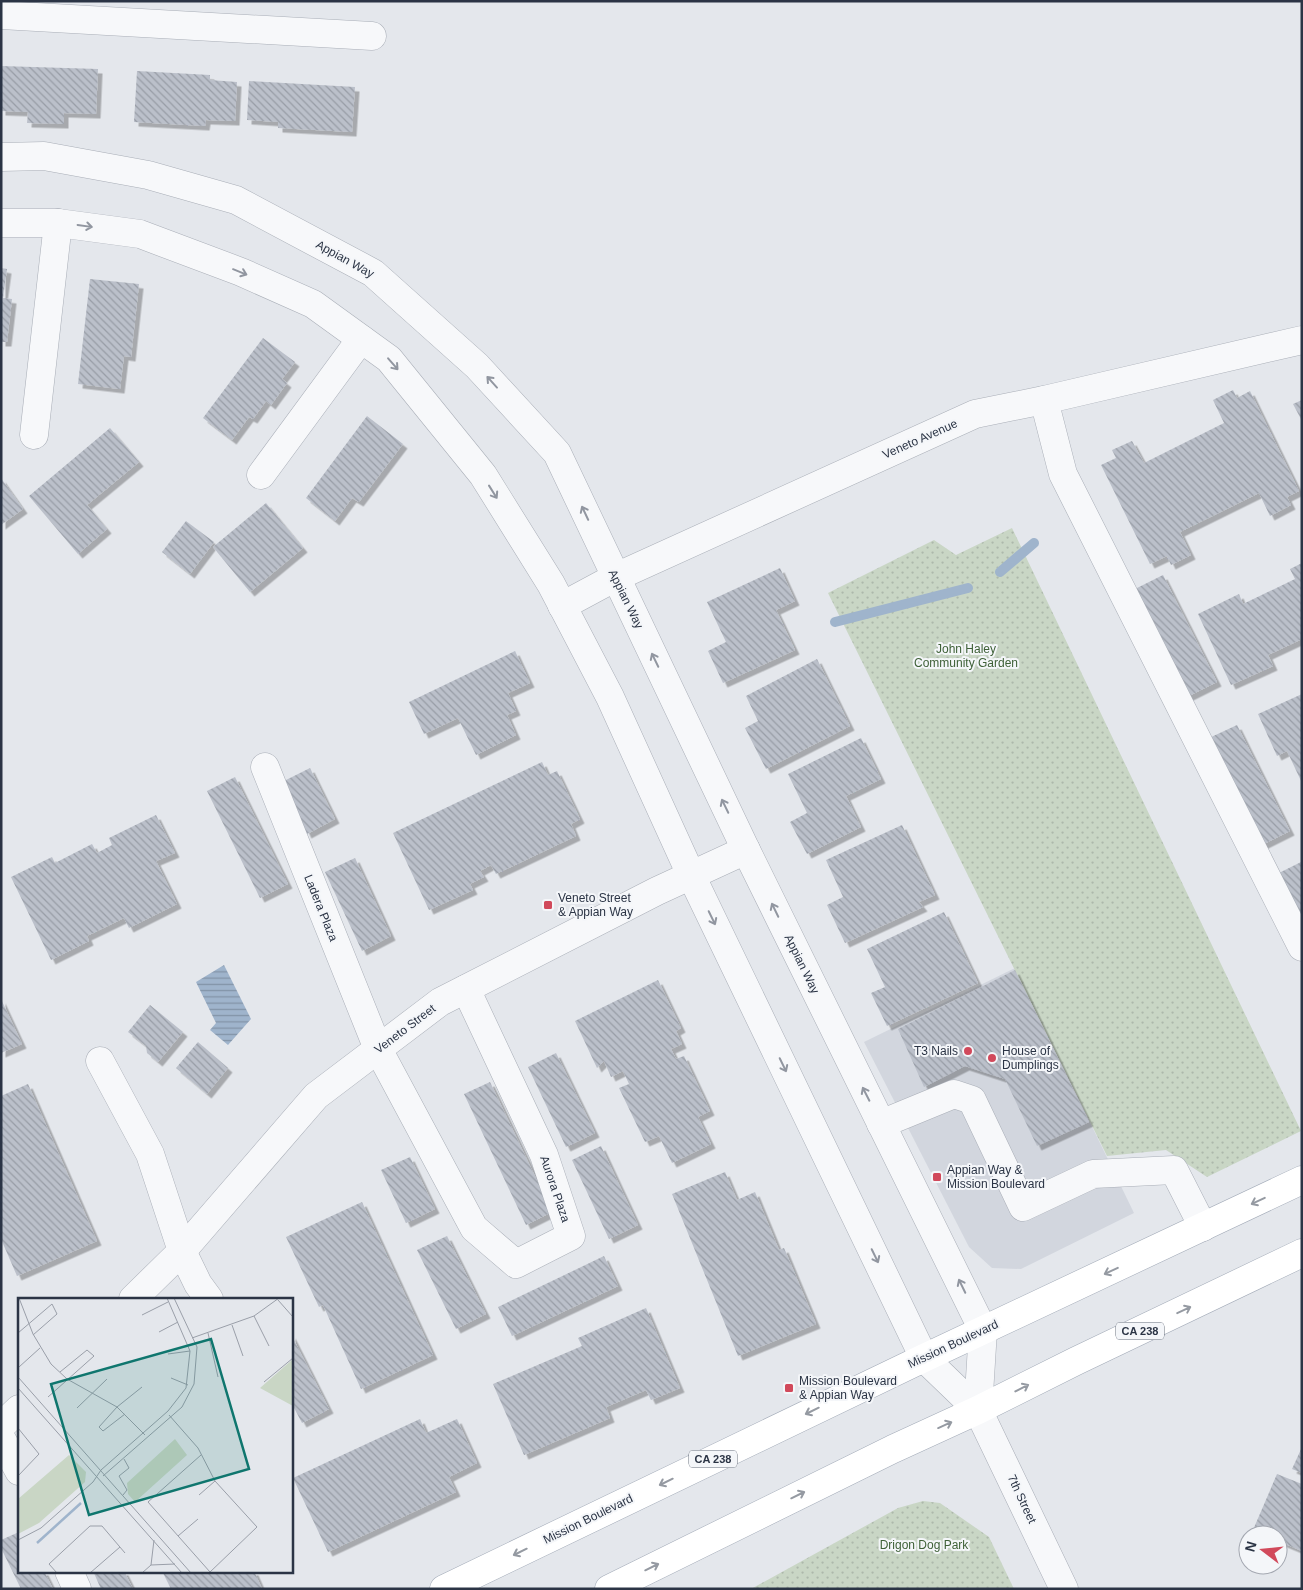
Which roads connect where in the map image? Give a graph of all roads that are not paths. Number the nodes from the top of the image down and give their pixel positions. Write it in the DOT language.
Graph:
graph roads {
  1 [pos="1,15"];
  2 [pos="372,36"];
  3 [pos="1,157"];
  4 [pos="1,223"];
  5 [pos="58,223"];
  6 [pos="361,339"];
  7 [pos="1302,340"];
  8 [pos="1044,400"];
  9 [pos="34,434"];
  10 [pos="261,475"];
  11 [pos="616,577"];
  12 [pos="562,606"];
  13 [pos="265,767"];
  14 [pos="746,850"];
  15 [pos="691,874"];
  16 [pos="1302,948"];
  17 [pos="466,989"];
  18 [pos="378,1049"];
  19 [pos="100,1061"];
  20 [pos="881,1124"];
  21 [pos="1302,1180"];
  22 [pos="1203,1227"];
  23 [pos="182,1251"];
  24 [pos="1302,1254"];
  25 [pos="134,1298"];
  26 [pos="209,1298"];
  27 [pos="983,1330"];
  28 [pos="924,1358"];
  29 [pos="18,1410"];
  30 [pos="978,1410"];
  31 [pos="1,1426"];
  32 [pos="1,1438"];
  33 [pos="18,1469"];
  34 [pos="69,1572"];
  35 [pos="77,1589"];
  36 [pos="444,1589"];
  37 [pos="609,1589"];
  38 [pos="1064,1589"];
  1 -- 2 [label="street"];
  11 -- 3 [label="street, Appian Way, one-way"];
  4 -- 5 [label="street"];
  5 -- 6 [label="street, one-way"];
  5 -- 9 [label="street"];
  6 -- 10 [label="street"];
  6 -- 12 [label="street, one-way"];
  7 -- 8 [label="street, Veneto Avenue"];
  8 -- 11 [label="street, Veneto Avenue"];
  8 -- 16 [label="street"];
  11 -- 12 [label="street, Veneto Avenue"];
  14 -- 11 [label="street, Appian Way, one-way"];
  12 -- 15 [label="street"];
  13 -- 18 [label="street, Ladera Plaza"];
  14 -- 15 [label="street, Veneto Street"];
  20 -- 14 [label="street, Appian Way, one-way"];
  15 -- 17 [label="street, Veneto Street"];
  15 -- 28 [label="street, one-way"];
  17 -- 18 [label="street, Veneto Street"];
  17 -- 18 [label="street, Aurora Plaza"];
  18 -- 23 [label="street, Veneto Street"];
  19 -- 23 [label="street"];
  20 -- 22 [label="street"];
  27 -- 20 [label="street, Appian Way, one-way"];
  21 -- 22 [label="main road, Mission Boulevard / CA 238, one-way"];
  22 -- 27 [label="main road, Mission Boulevard / CA 238, one-way"];
  23 -- 25 [label="street, Veneto Street"];
  23 -- 26 [label="street"];
  30 -- 24 [label="main road, CA 238, one-way"];
  27 -- 28 [label="main road, Mission Boulevard / CA 238"];
  27 -- 30 [label="street, 7th Street"];
  28 -- 30 [label="street, 7th Street"];
  28 -- 36 [label="main road, Mission Boulevard / CA 238, one-way"];
  29 -- 31 [label="street"];
  37 -- 30 [label="main road, CA 238, one-way"];
  30 -- 38 [label="street, 7th Street"];
  32 -- 33 [label="street"];
  34 -- 35 [label="street"];
}
